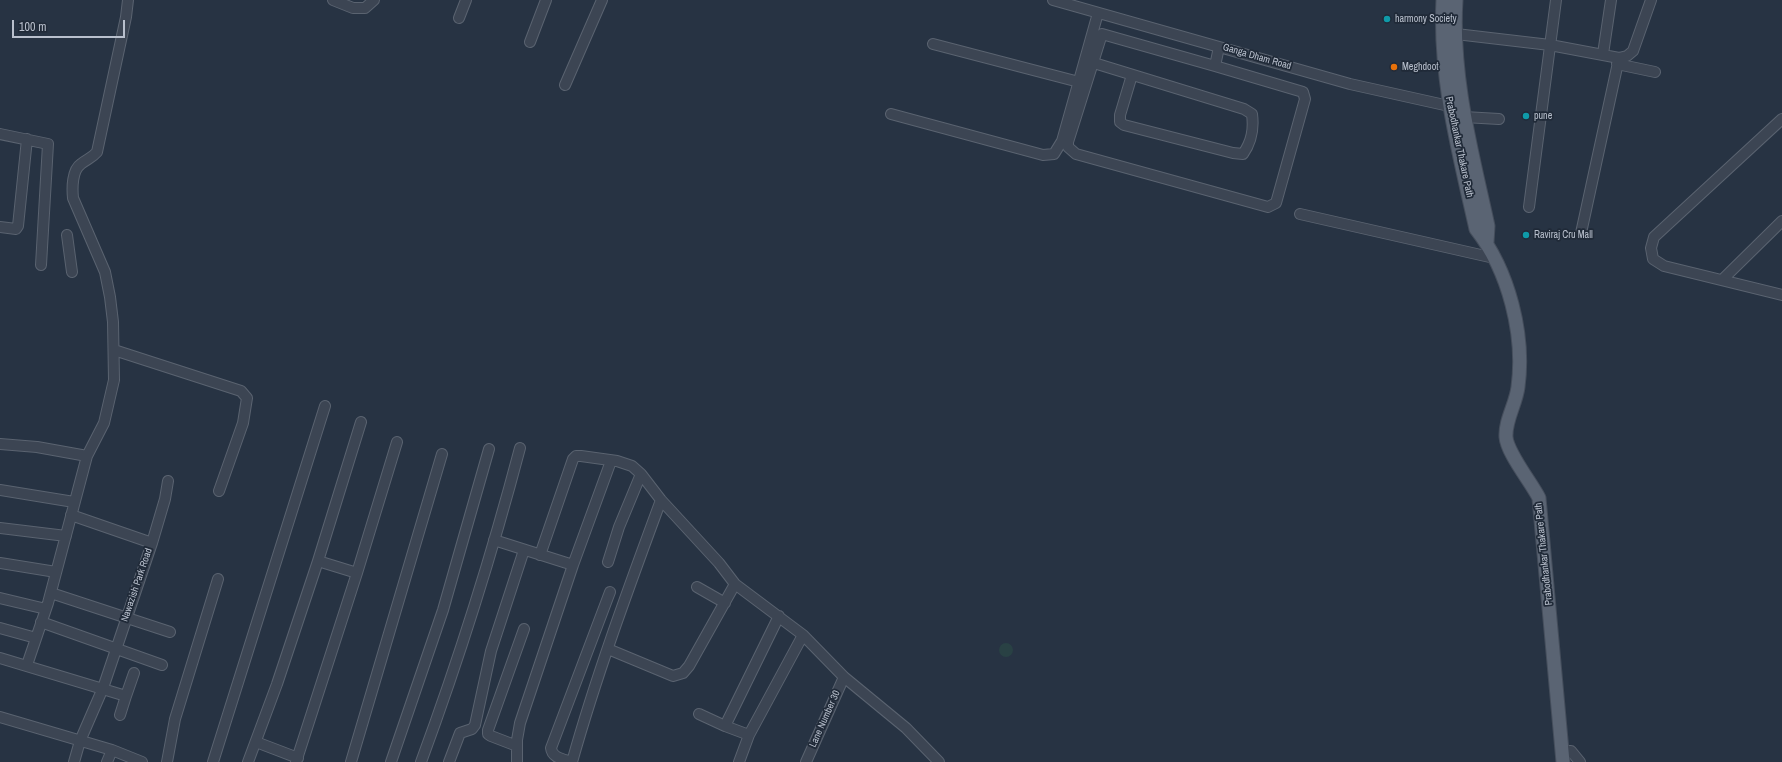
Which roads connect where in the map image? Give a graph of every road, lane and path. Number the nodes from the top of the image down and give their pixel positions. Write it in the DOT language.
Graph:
graph roads {
  1 [pos="128,0"];
  2 [pos="333,0"];
  3 [pos="374,0"];
  4 [pos="466,0"];
  5 [pos="546,0"];
  6 [pos="602,0"];
  7 [pos="1054,0"];
  8 [pos="1443,0"];
  9 [pos="1456,0"];
  10 [pos="1556,0"];
  11 [pos="1611,0"];
  12 [pos="1651,0"];
  13 [pos="1098,13"];
  14 [pos="459,18"];
  15 [pos="1456,34"];
  16 [pos="530,42"];
  17 [pos="932,44"];
  18 [pos="1550,45"];
  19 [pos="1219,47"];
  20 [pos="1603,54"];
  21 [pos="1618,61"];
  22 [pos="1094,63"];
  23 [pos="1215,66"];
  24 [pos="1655,72"];
  25 [pos="1132,75"];
  26 [pos="1079,82"];
  27 [pos="565,85"];
  28 [pos="1458,109"];
  29 [pos="891,114"];
  30 [pos="1499,119"];
  31 [pos="1780,126"];
  32 [pos="0,134"];
  33 [pos="27,139"];
  34 [pos="1529,208"];
  35 [pos="1300,214"];
  36 [pos="1781,223"];
  37 [pos="0,227"];
  38 [pos="1581,232"];
  39 [pos="67,235"];
  40 [pos="1487,242"];
  41 [pos="1494,258"];
  42 [pos="41,265"];
  43 [pos="72,272"];
  44 [pos="1723,279"];
  45 [pos="1782,294"];
  46 [pos="114,350"];
  47 [pos="325,406"];
  48 [pos="361,422"];
  49 [pos="397,442"];
  50 [pos="0,444"];
  51 [pos="489,448"];
  52 [pos="520,448"];
  53 [pos="442,454"];
  54 [pos="87,456"];
  55 [pos="611,461"];
  56 [pos="642,474"];
  57 [pos="168,480"];
  58 [pos="0,490"];
  59 [pos="219,491"];
  60 [pos="661,500"];
  61 [pos="74,502"];
  62 [pos="71,514"];
  63 [pos="0,528"];
  64 [pos="66,536"];
  65 [pos="494,540"];
  66 [pos="152,543"];
  67 [pos="524,550"];
  68 [pos="540,555"];
  69 [pos="318,561"];
  70 [pos="608,562"];
  71 [pos="0,563"];
  72 [pos="572,566"];
  73 [pos="56,572"];
  74 [pos="357,573"];
  75 [pos="218,579"];
  76 [pos="735,584"];
  77 [pos="697,587"];
  78 [pos="610,592"];
  79 [pos="51,593"];
  80 [pos="0,598"];
  81 [pos="725,603"];
  82 [pos="46,609"];
  83 [pos="779,616"];
  84 [pos="126,618"];
  85 [pos="41,622"];
  86 [pos="0,628"];
  87 [pos="524,629"];
  88 [pos="170,632"];
  89 [pos="803,634"];
  90 [pos="36,638"];
  91 [pos="116,648"];
  92 [pos="608,649"];
  93 [pos="0,658"];
  94 [pos="27,665"];
  95 [pos="162,665"];
  96 [pos="134,673"];
  97 [pos="844,677"];
  98 [pos="103,688"];
  99 [pos="126,696"];
  100 [pos="699,714"];
  101 [pos="120,715"];
  102 [pos="0,718"];
  103 [pos="725,726"];
  104 [pos="749,735"];
  105 [pos="80,740"];
  106 [pos="256,742"];
  107 [pos="517,746"];
  108 [pos="112,750"];
  109 [pos="1562,757"];
  110 [pos="554,759"];
  111 [pos="297,760"];
  112 [pos="74,762"];
  113 [pos="107,762"];
  114 [pos="142,762"];
  115 [pos="167,762"];
  116 [pos="213,762"];
  117 [pos="248,762"];
  118 [pos="351,762"];
  119 [pos="391,762"];
  120 [pos="421,762"];
  121 [pos="449,762"];
  122 [pos="517,762"];
  123 [pos="739,762"];
  124 [pos="806,762"];
  125 [pos="939,762"];
  126 [pos="1580,762"];
  1 -- 46 [label="street"];
  2 -- 3 [label="street"];
  4 -- 14 [label="street"];
  5 -- 16 [label="street"];
  6 -- 27 [label="street"];
  7 -- 13 [label="street, Ganga Dham Road"];
  8 -- 28 [label="main road, Prabodhankar Thakare Path"];
  9 -- 15 [label="main road, Prabodhankar Thakare Path"];
  10 -- 18 [label="street"];
  11 -- 20 [label="street"];
  12 -- 21 [label="street"];
  13 -- 19 [label="street, Ganga Dham Road"];
  13 -- 26 [label="street"];
  15 -- 18 [label="street"];
  15 -- 28 [label="main road, Prabodhankar Thakare Path"];
  17 -- 26 [label="street"];
  18 -- 20 [label="street"];
  18 -- 34 [label="street"];
  19 -- 23 [label="street"];
  19 -- 28 [label="street, Ganga Dham Road"];
  20 -- 21 [label="street"];
  21 -- 24 [label="street"];
  21 -- 38 [label="street"];
  22 -- 23 [label="street"];
  22 -- 23 [label="street"];
  22 -- 25 [label="street"];
  25 -- 25 [label="street"];
  26 -- 29 [label="street"];
  28 -- 30 [label="street, Ganga Dham Road"];
  28 -- 40 [label="main road, Prabodhankar Thakare Path"];
  28 -- 40 [label="main road, Prabodhankar Thakare Path"];
  31 -- 44 [label="street"];
  32 -- 33 [label="street"];
  33 -- 37 [label="street"];
  33 -- 42 [label="street"];
  35 -- 41 [label="street"];
  36 -- 44 [label="street"];
  39 -- 43 [label="street"];
  40 -- 41 [label="main road, Prabodhankar Thakare Path"];
  41 -- 109 [label="main road, Prabodhankar Thakare Path"];
  44 -- 45 [label="street"];
  46 -- 54 [label="street"];
  46 -- 59 [label="street"];
  47 -- 116 [label="street"];
  48 -- 69 [label="street"];
  49 -- 74 [label="street"];
  50 -- 54 [label="street"];
  51 -- 119 [label="street"];
  52 -- 65 [label="street"];
  53 -- 118 [label="street"];
  54 -- 61 [label="street"];
  55 -- 56 [label="street"];
  55 -- 68 [label="street"];
  55 -- 72 [label="street"];
  56 -- 60 [label="street"];
  56 -- 70 [label="street"];
  57 -- 66 [label="street, Nawazish Park Road"];
  58 -- 61 [label="street"];
  60 -- 76 [label="street"];
  60 -- 92 [label="street"];
  61 -- 62 [label="street"];
  62 -- 64 [label="street"];
  62 -- 66 [label="street"];
  63 -- 64 [label="street"];
  64 -- 73 [label="street"];
  65 -- 67 [label="street"];
  65 -- 120 [label="street"];
  66 -- 84 [label="street, Nawazish Park Road"];
  67 -- 68 [label="street"];
  67 -- 121 [label="street"];
  68 -- 72 [label="street"];
  69 -- 74 [label="street"];
  69 -- 106 [label="street"];
  71 -- 73 [label="street"];
  72 -- 107 [label="street"];
  73 -- 79 [label="street"];
  74 -- 111 [label="street"];
  75 -- 115 [label="street"];
  76 -- 81 [label="street"];
  76 -- 83 [label="street"];
  77 -- 81 [label="street"];
  78 -- 110 [label="street"];
  79 -- 82 [label="street"];
  79 -- 84 [label="street"];
  80 -- 82 [label="street"];
  81 -- 92 [label="street"];
  82 -- 85 [label="street"];
  83 -- 89 [label="street"];
  83 -- 103 [label="street"];
  84 -- 88 [label="street"];
  84 -- 91 [label="street, Nawazish Park Road"];
  85 -- 90 [label="street"];
  85 -- 91 [label="street"];
  86 -- 90 [label="street"];
  87 -- 107 [label="street"];
  89 -- 97 [label="street"];
  89 -- 104 [label="street"];
  90 -- 94 [label="street"];
  91 -- 95 [label="street"];
  91 -- 98 [label="street, Nawazish Park Road"];
  92 -- 110 [label="street"];
  93 -- 94 [label="street"];
  94 -- 98 [label="street"];
  96 -- 99 [label="street"];
  97 -- 124 [label="street, Lane Number 30"];
  97 -- 125 [label="street"];
  98 -- 99 [label="street"];
  98 -- 105 [label="street, Nawazish Park Road"];
  99 -- 101 [label="street"];
  100 -- 103 [label="street"];
  102 -- 105 [label="street"];
  103 -- 104 [label="street"];
  104 -- 123 [label="street"];
  105 -- 108 [label="street"];
  105 -- 112 [label="street, Nawazish Park Road"];
  106 -- 111 [label="street"];
  106 -- 117 [label="street"];
  107 -- 122 [label="street"];
  108 -- 113 [label="street"];
  108 -- 114 [label="street"];
  109 -- 126 [label="street"];
}
